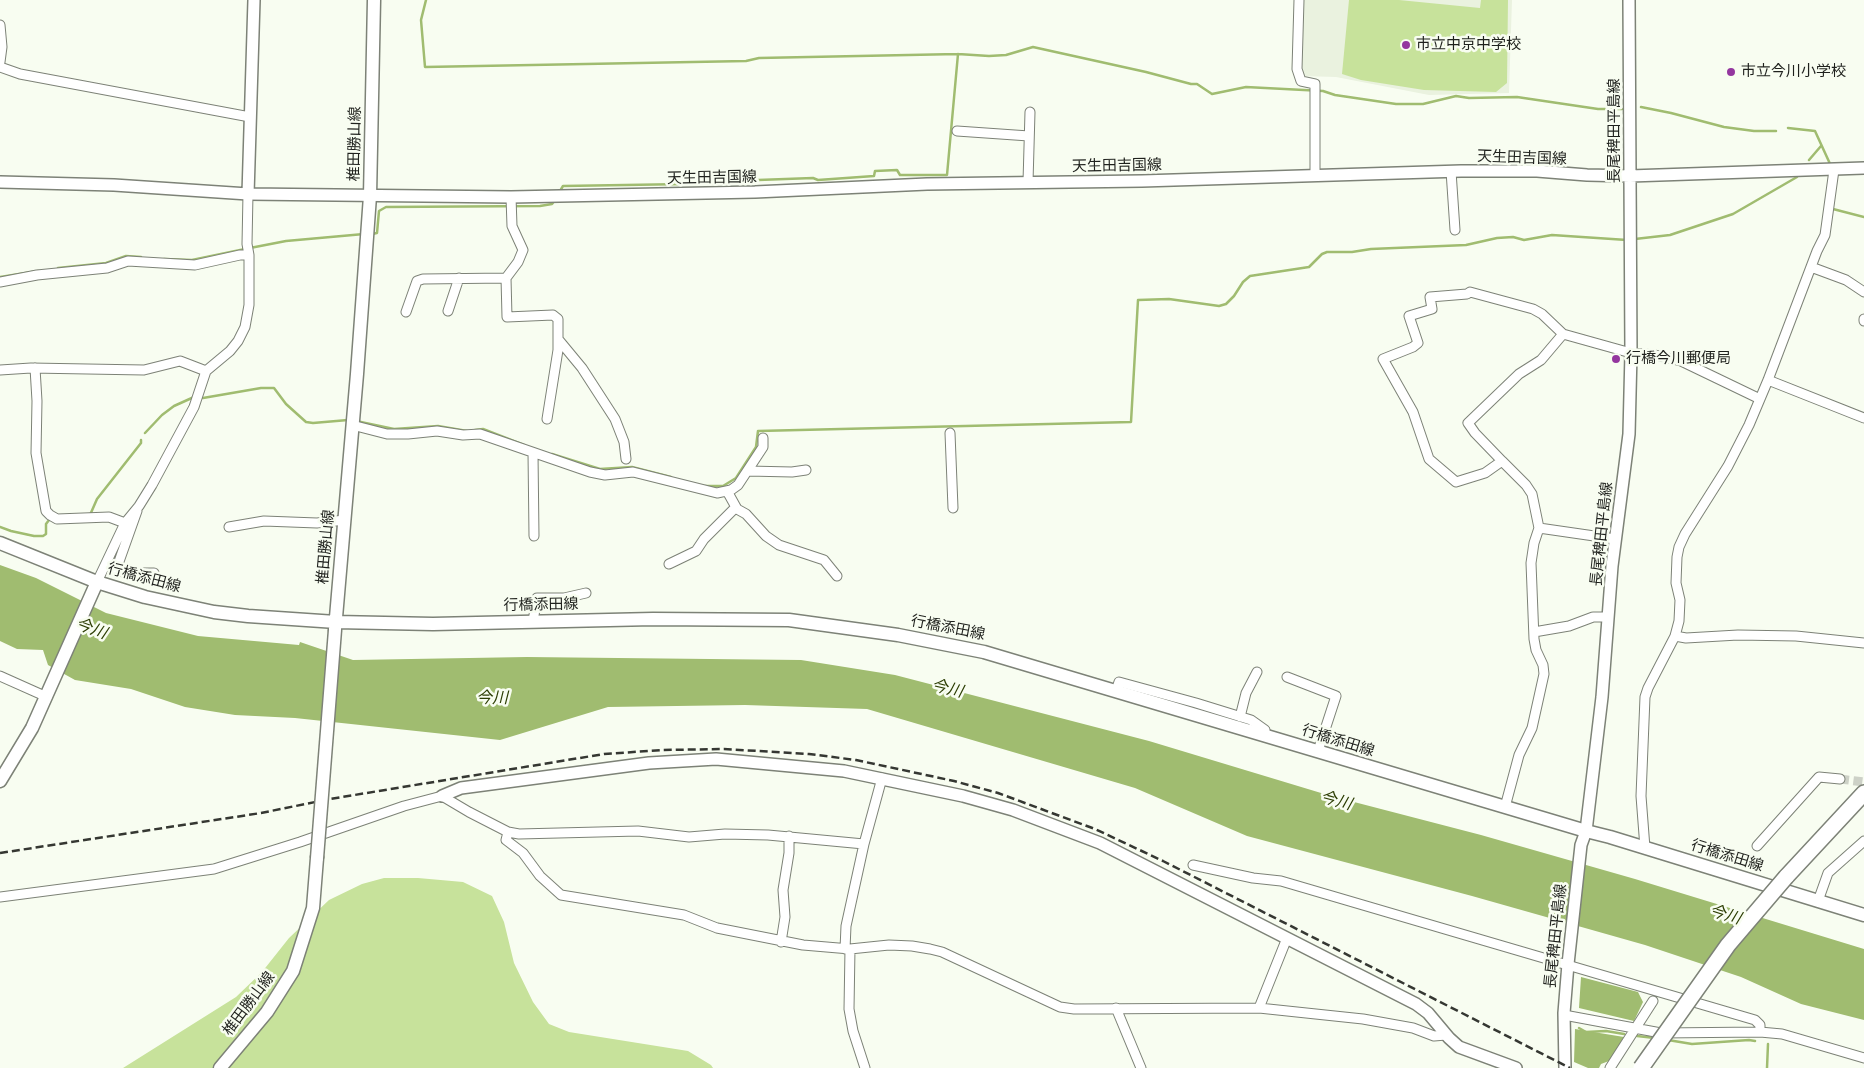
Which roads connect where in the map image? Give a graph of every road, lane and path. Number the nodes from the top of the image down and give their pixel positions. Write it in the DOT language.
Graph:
graph roads {
  1 [pos="254,0"];
  2 [pos="374,0"];
  3 [pos="1299,0"];
  4 [pos="1629,0"];
  5 [pos="0,25"];
  6 [pos="0,62"];
  7 [pos="0,67"];
  8 [pos="1030,112"];
  9 [pos="250,117"];
  10 [pos="957,131"];
  11 [pos="1029,136"];
  12 [pos="1864,168"];
  13 [pos="1834,170"];
  14 [pos="1451,171"];
  15 [pos="1315,176"];
  16 [pos="1630,176"];
  17 [pos="0,182"];
  18 [pos="1028,182"];
  19 [pos="248,194"];
  20 [pos="370,196"];
  21 [pos="511,197"];
  22 [pos="1455,230"];
  23 [pos="249,255"];
  24 [pos="1811,267"];
  25 [pos="459,278"];
  26 [pos="506,278"];
  27 [pos="0,282"];
  28 [pos="1864,292"];
  29 [pos="448,311"];
  30 [pos="406,312"];
  31 [pos="1563,334"];
  32 [pos="558,339"];
  33 [pos="1631,353"];
  34 [pos="35,368"];
  35 [pos="0,370"];
  36 [pos="206,371"];
  37 [pos="1768,380"];
  38 [pos="1760,399"];
  39 [pos="1864,418"];
  40 [pos="547,419"];
  41 [pos="352,425"];
  42 [pos="950,433"];
  43 [pos="762,438"];
  44 [pos="533,453"];
  45 [pos="626,459"];
  46 [pos="1502,461"];
  47 [pos="806,470"];
  48 [pos="748,471"];
  49 [pos="727,492"];
  50 [pos="139,506"];
  51 [pos="736,507"];
  52 [pos="953,508"];
  53 [pos="345,520"];
  54 [pos="125,522"];
  55 [pos="229,527"];
  56 [pos="1540,528"];
  57 [pos="534,536"];
  58 [pos="1615,538"];
  59 [pos="0,544"];
  60 [pos="669,564"];
  61 [pos="105,565"];
  62 [pos="116,570"];
  63 [pos="154,573"];
  64 [pos="837,576"];
  65 [pos="96,585"];
  66 [pos="586,593"];
  67 [pos="1608,617"];
  68 [pos="534,622"];
  69 [pos="335,626"];
  70 [pos="1534,632"];
  71 [pos="1675,636"];
  72 [pos="1864,643"];
  73 [pos="1256,672"];
  74 [pos="0,676"];
  75 [pos="1287,676"];
  76 [pos="1116,691"];
  77 [pos="47,697"];
  78 [pos="1240,717"];
  79 [pos="1264,735"];
  80 [pos="1318,752"];
  81 [pos="882,778"];
  82 [pos="1840,779"];
  83 [pos="0,781"];
  84 [pos="1864,788"];
  85 [pos="1864,793"];
  86 [pos="442,796"];
  87 [pos="1864,797"];
  88 [pos="1505,807"];
  89 [pos="1844,813"];
  90 [pos="1586,831"];
  91 [pos="508,832"];
  92 [pos="789,836"];
  93 [pos="1864,841"];
  94 [pos="864,844"];
  95 [pos="1757,846"];
  96 [pos="1645,848"];
  97 [pos="1193,865"];
  98 [pos="0,897"];
  99 [pos="1818,901"];
  100 [pos="1864,915"];
  101 [pos="1287,938"];
  102 [pos="781,942"];
  103 [pos="848,949"];
  104 [pos="1568,961"];
  105 [pos="1653,1001"];
  106 [pos="1116,1008"];
  107 [pos="1259,1008"];
  108 [pos="1564,1015"];
  109 [pos="1434,1020"];
  110 [pos="1413,1028"];
  111 [pos="1636,1029"];
  112 [pos="1760,1032"];
  113 [pos="1446,1035"];
  114 [pos="1864,1058"];
  115 [pos="220,1068"];
  116 [pos="865,1068"];
  117 [pos="1141,1068"];
  118 [pos="1516,1068"];
  119 [pos="1565,1068"];
  120 [pos="1610,1068"];
  121 [pos="1641,1068"];
  1 -- 9 [label="main road"];
  2 -- 20 [label="main road, 椎田勝山線"];
  3 -- 15 [label="street"];
  4 -- 16 [label="main road, 長尾稗田平島線"];
  5 -- 6 [label="street"];
  7 -- 9 [label="street"];
  8 -- 11 [label="street"];
  9 -- 19 [label="main road"];
  10 -- 11 [label="street"];
  11 -- 18 [label="street"];
  12 -- 13 [label="main road, 天生田吉国線"];
  13 -- 16 [label="main road, 天生田吉国線"];
  13 -- 24 [label="street"];
  14 -- 15 [label="main road, 天生田吉国線"];
  14 -- 16 [label="main road, 天生田吉国線"];
  14 -- 22 [label="street"];
  15 -- 18 [label="main road, 天生田吉国線"];
  16 -- 33 [label="main road, 長尾稗田平島線"];
  17 -- 19 [label="main road, 天生田吉国線"];
  18 -- 21 [label="main road, 天生田吉国線"];
  19 -- 20 [label="main road, 天生田吉国線"];
  19 -- 23 [label="street"];
  20 -- 21 [label="main road, 天生田吉国線"];
  20 -- 41 [label="main road, 椎田勝山線"];
  21 -- 26 [label="street"];
  23 -- 27 [label="street"];
  23 -- 36 [label="street"];
  24 -- 28 [label="street"];
  24 -- 37 [label="street"];
  25 -- 26 [label="street"];
  25 -- 29 [label="street"];
  25 -- 30 [label="street"];
  26 -- 32 [label="street"];
  31 -- 33 [label="street"];
  31 -- 46 [label="street"];
  31 -- 46 [label="street"];
  32 -- 40 [label="street"];
  32 -- 45 [label="street"];
  33 -- 38 [label="street"];
  33 -- 58 [label="main road, 長尾稗田平島線"];
  34 -- 35 [label="street"];
  34 -- 36 [label="street"];
  34 -- 54 [label="street"];
  36 -- 50 [label="street"];
  37 -- 38 [label="street"];
  37 -- 39 [label="street"];
  38 -- 71 [label="street"];
  41 -- 44 [label="street"];
  41 -- 53 [label="main road, 椎田勝山線"];
  42 -- 52 [label="street"];
  43 -- 48 [label="street"];
  44 -- 49 [label="street"];
  44 -- 57 [label="street"];
  46 -- 56 [label="street"];
  47 -- 48 [label="street"];
  48 -- 49 [label="street"];
  49 -- 51 [label="street"];
  50 -- 54 [label="street"];
  50 -- 62 [label="street"];
  51 -- 60 [label="street"];
  51 -- 64 [label="street"];
  53 -- 55 [label="street"];
  53 -- 69 [label="main road, 椎田勝山線"];
  54 -- 61 [label="street"];
  56 -- 58 [label="street"];
  56 -- 70 [label="street"];
  58 -- 67 [label="main road, 長尾稗田平島線"];
  59 -- 65 [label="main road, 行橋添田線"];
  61 -- 62 [label="street"];
  61 -- 65 [label="street"];
  62 -- 63 [label="street"];
  65 -- 69 [label="main road, 行橋添田線"];
  65 -- 77 [label="main road"];
  66 -- 68 [label="street"];
  67 -- 70 [label="street"];
  67 -- 90 [label="main road, 長尾稗田平島線"];
  68 -- 69 [label="main road, 行橋添田線"];
  68 -- 76 [label="main road, 行橋添田線"];
  69 -- 115 [label="main road, 椎田勝山線, bridge"];
  70 -- 88 [label="street"];
  71 -- 72 [label="street"];
  71 -- 96 [label="street"];
  73 -- 78 [label="street"];
  74 -- 77 [label="street"];
  75 -- 80 [label="street"];
  76 -- 78 [label="street"];
  76 -- 79 [label="main road, 行橋添田線"];
  77 -- 83 [label="main road"];
  78 -- 79 [label="street"];
  79 -- 80 [label="main road, 行橋添田線"];
  80 -- 88 [label="main road, 行橋添田線"];
  81 -- 86 [label="main road"];
  81 -- 94 [label="street"];
  81 -- 101 [label="main road"];
  82 -- 95 [label="street"];
  84 -- 89 [label="highway"];
  85 -- 89 [label="highway"];
  86 -- 91 [label="street"];
  86 -- 98 [label="street"];
  87 -- 89 [label="highway"];
  88 -- 90 [label="main road, 行橋添田線"];
  89 -- 121 [label="highway, bridge"];
  90 -- 96 [label="main road, 行橋添田線"];
  90 -- 104 [label="main road, 長尾稗田平島線"];
  91 -- 92 [label="street"];
  91 -- 102 [label="street"];
  92 -- 94 [label="street"];
  92 -- 102 [label="street"];
  93 -- 99 [label="street"];
  94 -- 103 [label="street"];
  96 -- 99 [label="main road, 行橋添田線"];
  97 -- 104 [label="street"];
  99 -- 100 [label="main road, 行橋添田線"];
  101 -- 107 [label="street"];
  101 -- 109 [label="main road"];
  102 -- 103 [label="street"];
  103 -- 106 [label="street"];
  103 -- 116 [label="street"];
  104 -- 108 [label="main road, 長尾稗田平島線"];
  104 -- 112 [label="street"];
  105 -- 111 [label="street"];
  106 -- 107 [label="street"];
  106 -- 117 [label="street"];
  107 -- 110 [label="street"];
  108 -- 111 [label="street"];
  108 -- 119 [label="main road, 長尾稗田平島線"];
  109 -- 110 [label="street"];
  109 -- 113 [label="main road"];
  110 -- 113 [label="street"];
  111 -- 112 [label="street"];
  111 -- 120 [label="street"];
  112 -- 114 [label="street"];
  113 -- 118 [label="main road"];
}
